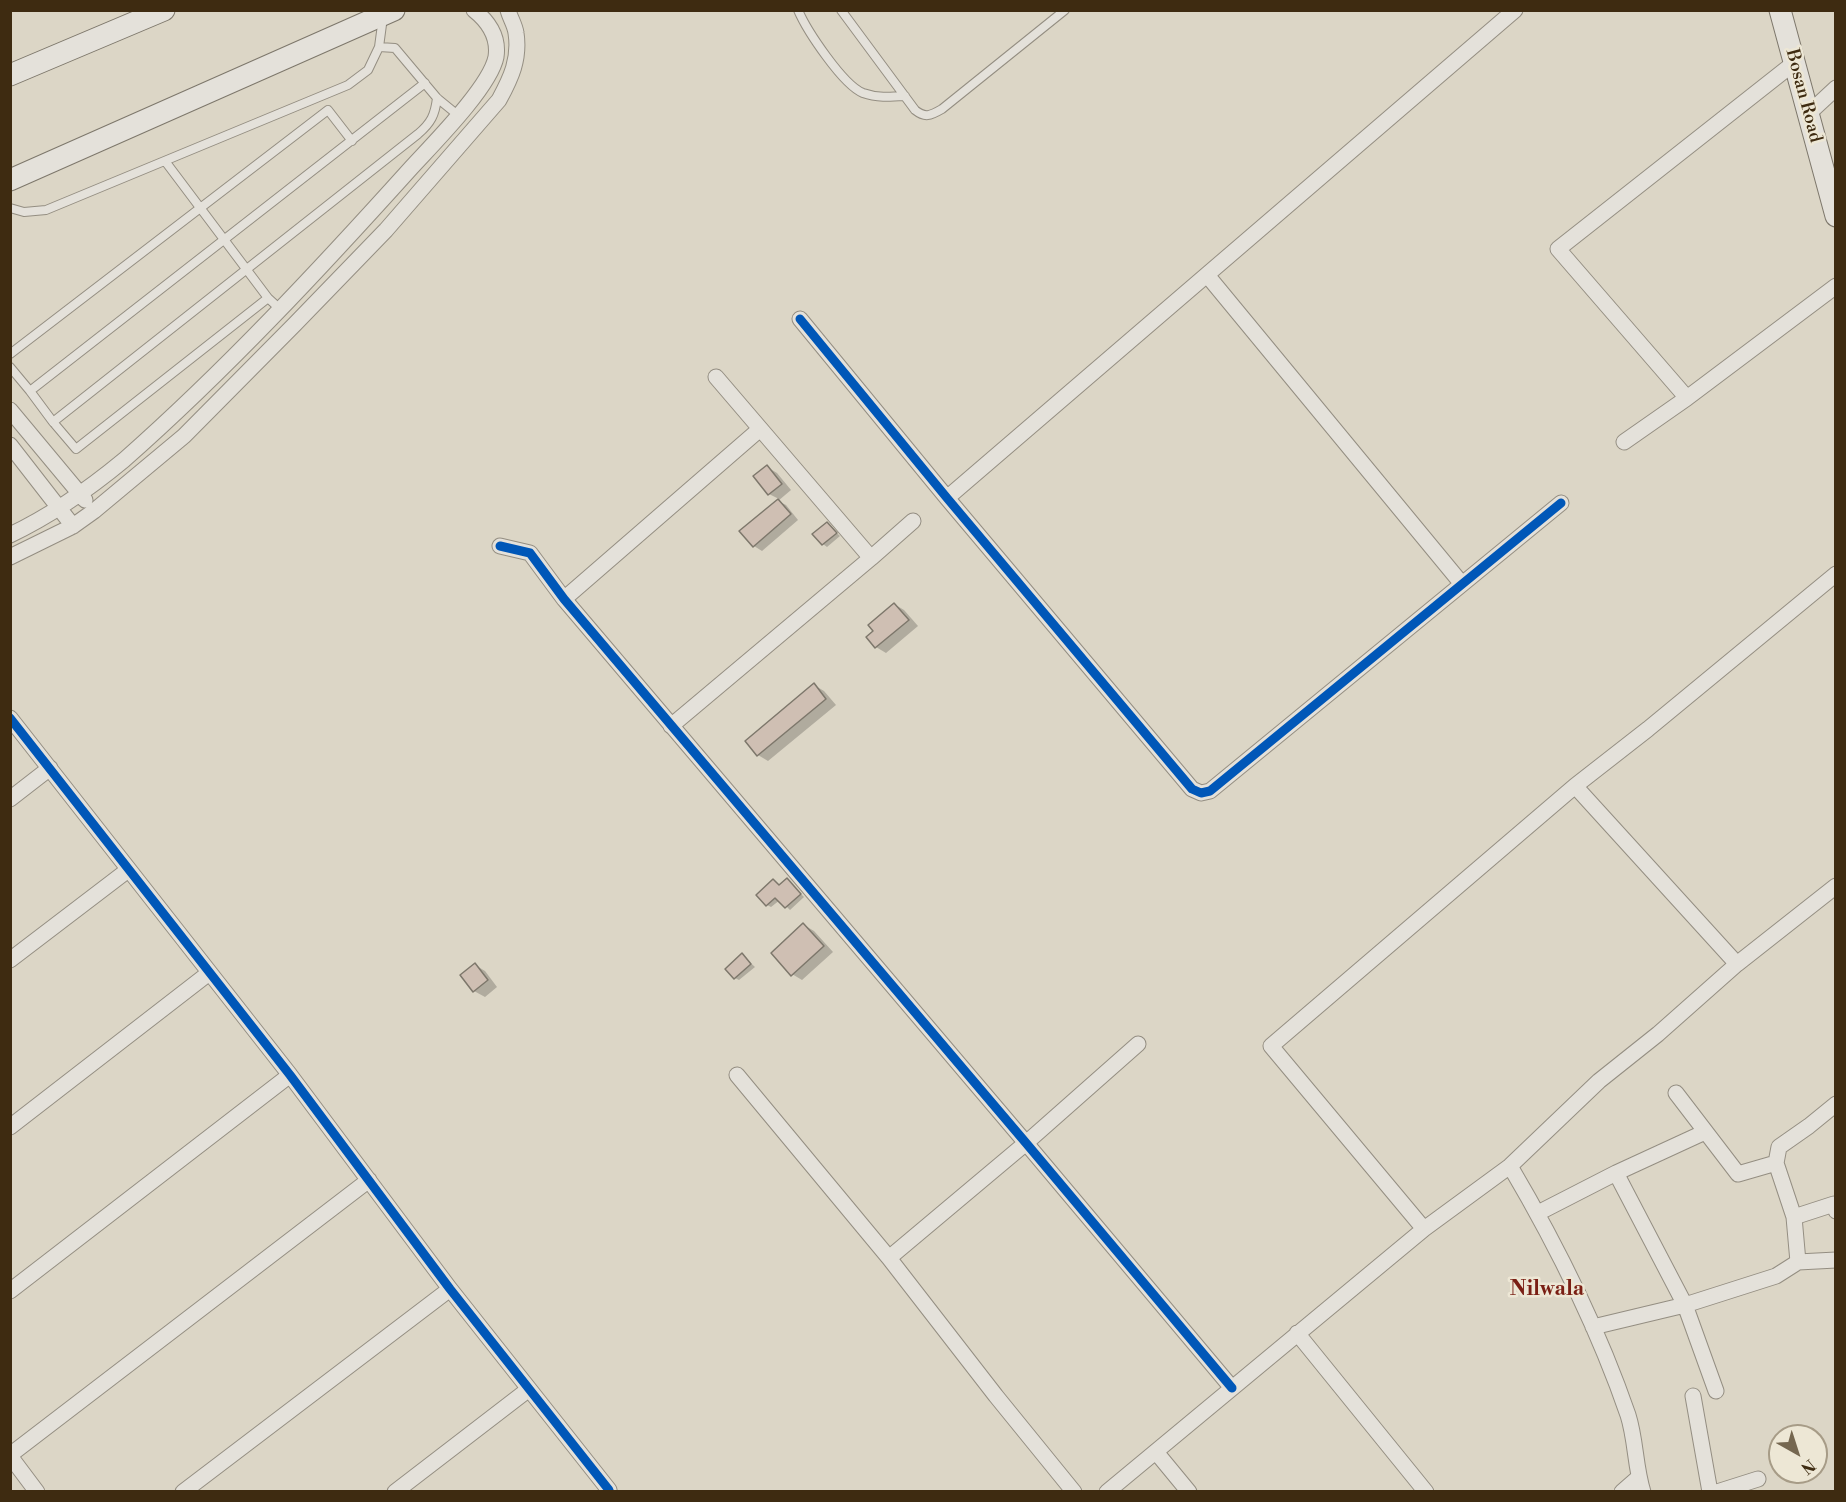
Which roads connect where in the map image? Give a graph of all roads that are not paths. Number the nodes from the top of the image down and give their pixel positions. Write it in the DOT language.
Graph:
graph roads {
  1 [pos="164,10"];
  2 [pos="474,10"];
  3 [pos="508,10"];
  4 [pos="798,10"];
  5 [pos="842,10"];
  6 [pos="1065,10"];
  7 [pos="1515,10"];
  8 [pos="1780,10"];
  9 [pos="389,13"];
  10 [pos="379,47"];
  11 [pos="1794,63"];
  12 [pos="10,75"];
  13 [pos="425,83"];
  14 [pos="1836,88"];
  15 [pos="323,95"];
  16 [pos="905,96"];
  17 [pos="437,98"];
  18 [pos="328,110"];
  19 [pos="1808,114"];
  20 [pos="459,116"];
  21 [pos="352,141"];
  22 [pos="165,161"];
  23 [pos="10,180"];
  24 [pos="10,208"];
  25 [pos="201,208"];
  26 [pos="1836,216"];
  27 [pos="225,240"];
  28 [pos="246,268"];
  29 [pos="1207,275"];
  30 [pos="1836,286"];
  31 [pos="268,298"];
  32 [pos="280,309"];
  33 [pos="800,319"];
  34 [pos="10,354"];
  35 [pos="10,367"];
  36 [pos="716,376"];
  37 [pos="30,391"];
  38 [pos="1687,398"];
  39 [pos="10,410"];
  40 [pos="53,422"];
  41 [pos="760,429"];
  42 [pos="1624,442"];
  43 [pos="10,445"];
  44 [pos="81,494"];
  45 [pos="947,498"];
  46 [pos="1561,503"];
  47 [pos="60,507"];
  48 [pos="94,511"];
  49 [pos="913,521"];
  50 [pos="73,526"];
  51 [pos="10,535"];
  52 [pos="500,546"];
  53 [pos="10,557"];
  54 [pos="872,558"];
  55 [pos="1836,574"];
  56 [pos="1462,584"];
  57 [pos="564,599"];
  58 [pos="10,718"];
  59 [pos="671,726"];
  60 [pos="50,768"];
  61 [pos="1575,786"];
  62 [pos="10,799"];
  63 [pos="128,870"];
  64 [pos="1836,886"];
  65 [pos="10,960"];
  66 [pos="1737,964"];
  67 [pos="209,973"];
  68 [pos="1138,1044"];
  69 [pos="290,1075"];
  70 [pos="737,1075"];
  71 [pos="1676,1093"];
  72 [pos="1836,1104"];
  73 [pos="10,1127"];
  74 [pos="1705,1132"];
  75 [pos="1026,1143"];
  76 [pos="1776,1163"];
  77 [pos="1510,1166"];
  78 [pos="1616,1173"];
  79 [pos="369,1180"];
  80 [pos="1836,1211"];
  81 [pos="1538,1213"];
  82 [pos="1794,1217"];
  83 [pos="1424,1229"];
  84 [pos="889,1258"];
  85 [pos="1836,1260"];
  86 [pos="1798,1262"];
  87 [pos="450,1289"];
  88 [pos="10,1291"];
  89 [pos="1685,1305"];
  90 [pos="1593,1327"];
  91 [pos="1298,1333"];
  92 [pos="1232,1388"];
  93 [pos="529,1389"];
  94 [pos="1716,1391"];
  95 [pos="1693,1396"];
  96 [pos="1156,1452"];
  97 [pos="10,1456"];
  98 [pos="1758,1479"];
  99 [pos="1641,1485"];
  100 [pos="37,1491"];
  101 [pos="183,1491"];
  102 [pos="395,1491"];
  103 [pos="608,1491"];
  104 [pos="1074,1491"];
  105 [pos="1107,1491"];
  106 [pos="1190,1491"];
  107 [pos="1426,1491"];
  108 [pos="1622,1491"];
  109 [pos="1710,1491"];
  110 [pos="1717,1491"];
  1 -- 12 [label="main road"];
  2 -- 20 [label="street"];
  3 -- 48 [label="street"];
  4 -- 16 [label="lane"];
  5 -- 16 [label="lane"];
  6 -- 16 [label="lane"];
  7 -- 29 [label="street"];
  8 -- 11 [label="main road, Bosan Road"];
  9 -- 10 [label="lane"];
  9 -- 23 [label="main road"];
  10 -- 13 [label="lane"];
  10 -- 15 [label="lane"];
  11 -- 19 [label="main road, Bosan Road"];
  11 -- 38 [label="street"];
  13 -- 17 [label="lane"];
  13 -- 21 [label="lane"];
  14 -- 19 [label="street"];
  15 -- 18 [label="lane"];
  15 -- 22 [label="lane"];
  17 -- 20 [label="lane"];
  17 -- 28 [label="lane"];
  18 -- 21 [label="lane"];
  18 -- 25 [label="lane"];
  19 -- 26 [label="main road, Bosan Road"];
  20 -- 32 [label="street"];
  21 -- 27 [label="lane"];
  22 -- 24 [label="lane"];
  22 -- 25 [label="lane"];
  25 -- 27 [label="lane"];
  25 -- 34 [label="lane"];
  27 -- 28 [label="lane"];
  27 -- 37 [label="lane"];
  28 -- 31 [label="lane"];
  28 -- 40 [label="lane"];
  29 -- 45 [label="street"];
  29 -- 56 [label="street"];
  30 -- 38 [label="street"];
  31 -- 32 [label="lane"];
  31 -- 40 [label="lane"];
  32 -- 44 [label="street"];
  33 -- 45 [label="street"];
  35 -- 37 [label="lane"];
  36 -- 41 [label="street"];
  37 -- 40 [label="lane"];
  38 -- 42 [label="street"];
  39 -- 44 [label="street"];
  41 -- 54 [label="street"];
  41 -- 57 [label="street"];
  43 -- 47 [label="street"];
  44 -- 47 [label="street"];
  44 -- 48 [label="street"];
  45 -- 56 [label="street"];
  46 -- 56 [label="street"];
  47 -- 50 [label="street"];
  47 -- 51 [label="street"];
  48 -- 50 [label="street"];
  49 -- 54 [label="street"];
  50 -- 53 [label="street"];
  52 -- 57 [label="street"];
  54 -- 59 [label="street"];
  55 -- 61 [label="street"];
  57 -- 59 [label="street"];
  58 -- 60 [label="street"];
  59 -- 75 [label="street"];
  60 -- 62 [label="street"];
  60 -- 63 [label="street"];
  61 -- 66 [label="street"];
  61 -- 83 [label="street"];
  63 -- 65 [label="street"];
  63 -- 67 [label="street"];
  64 -- 66 [label="street"];
  66 -- 77 [label="street"];
  67 -- 69 [label="street"];
  67 -- 73 [label="street"];
  68 -- 75 [label="street"];
  69 -- 79 [label="street"];
  69 -- 88 [label="street"];
  70 -- 84 [label="street"];
  71 -- 74 [label="street"];
  72 -- 76 [label="street"];
  74 -- 76 [label="street"];
  74 -- 78 [label="street"];
  75 -- 84 [label="street"];
  75 -- 92 [label="street"];
  76 -- 82 [label="street"];
  77 -- 81 [label="street"];
  77 -- 83 [label="street"];
  78 -- 81 [label="street"];
  78 -- 89 [label="street"];
  79 -- 87 [label="street"];
  79 -- 97 [label="street"];
  80 -- 82 [label="street"];
  81 -- 90 [label="street"];
  82 -- 86 [label="street"];
  83 -- 91 [label="street"];
  84 -- 104 [label="street"];
  85 -- 86 [label="street"];
  86 -- 89 [label="street"];
  87 -- 93 [label="street"];
  87 -- 101 [label="street"];
  89 -- 90 [label="street"];
  89 -- 94 [label="street"];
  90 -- 99 [label="street"];
  91 -- 92 [label="street"];
  91 -- 107 [label="street"];
  92 -- 96 [label="street"];
  93 -- 102 [label="street"];
  93 -- 103 [label="street"];
  95 -- 109 [label="street"];
  96 -- 105 [label="street"];
  96 -- 106 [label="street"];
  97 -- 100 [label="street"];
  98 -- 110 [label="street"];
  99 -- 108 [label="street"];
}
